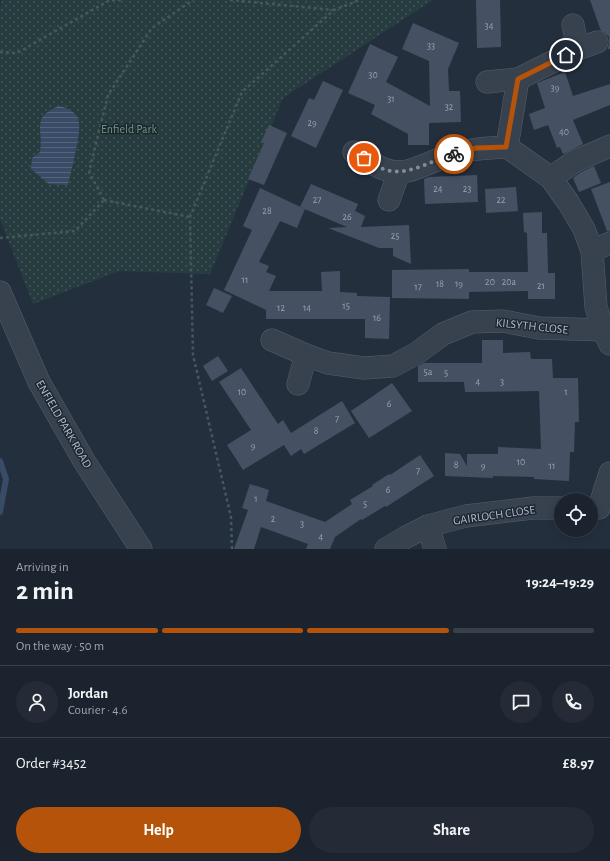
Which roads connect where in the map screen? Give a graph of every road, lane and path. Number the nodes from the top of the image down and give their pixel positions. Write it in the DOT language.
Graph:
graph roads {
  1 [pos="122,0"];
  2 [pos="193,0"];
  3 [pos="230,0"];
  4 [pos="360,0"];
  5 [pos="334,10"];
  6 [pos="573,25"];
  7 [pos="0,52"];
  8 [pos="518,79"];
  9 [pos="487,82"];
  10 [pos="610,146"];
  11 [pos="506,147"];
  12 [pos="354,152"];
  13 [pos="399,172"];
  14 [pos="551,178"];
  15 [pos="104,200"];
  16 [pos="388,200"];
  17 [pos="190,217"];
  18 [pos="0,238"];
  19 [pos="601,247"];
  20 [pos="0,292"];
  21 [pos="607,337"];
  22 [pos="272,340"];
  23 [pos="306,355"];
  24 [pos="298,384"];
  25 [pos="610,473"];
  26 [pos="554,508"];
  27 [pos="600,510"];
  28 [pos="428,526"];
  29 [pos="141,549"];
  30 [pos="232,549"];
  31 [pos="386,549"];
  32 [pos="435,549"];
  1 -- 7 [label="path"];
  2 -- 15 [label="path"];
  3 -- 5 [label="path"];
  4 -- 5 [label="path"];
  5 -- 17 [label="path"];
  6 -- 8 [label="street"];
  8 -- 9 [label="street"];
  8 -- 11 [label="street"];
  10 -- 14 [label="street"];
  11 -- 13 [label="street"];
  11 -- 14 [label="street, KILSYTH CLOSE"];
  12 -- 13 [label="street"];
  13 -- 16 [label="street"];
  14 -- 19 [label="street, KILSYTH CLOSE"];
  15 -- 17 [label="path"];
  15 -- 18 [label="path"];
  17 -- 30 [label="path"];
  19 -- 21 [label="street, KILSYTH CLOSE"];
  20 -- 29 [label="street, ENFIELD PARK ROAD"];
  21 -- 23 [label="street, KILSYTH CLOSE"];
  22 -- 23 [label="street, KILSYTH CLOSE"];
  23 -- 24 [label="street"];
  25 -- 27 [label="street"];
  26 -- 28 [label="street, GAIRLOCH CLOSE"];
  28 -- 31 [label="street, GAIRLOCH CLOSE"];
  28 -- 32 [label="street"];
}
